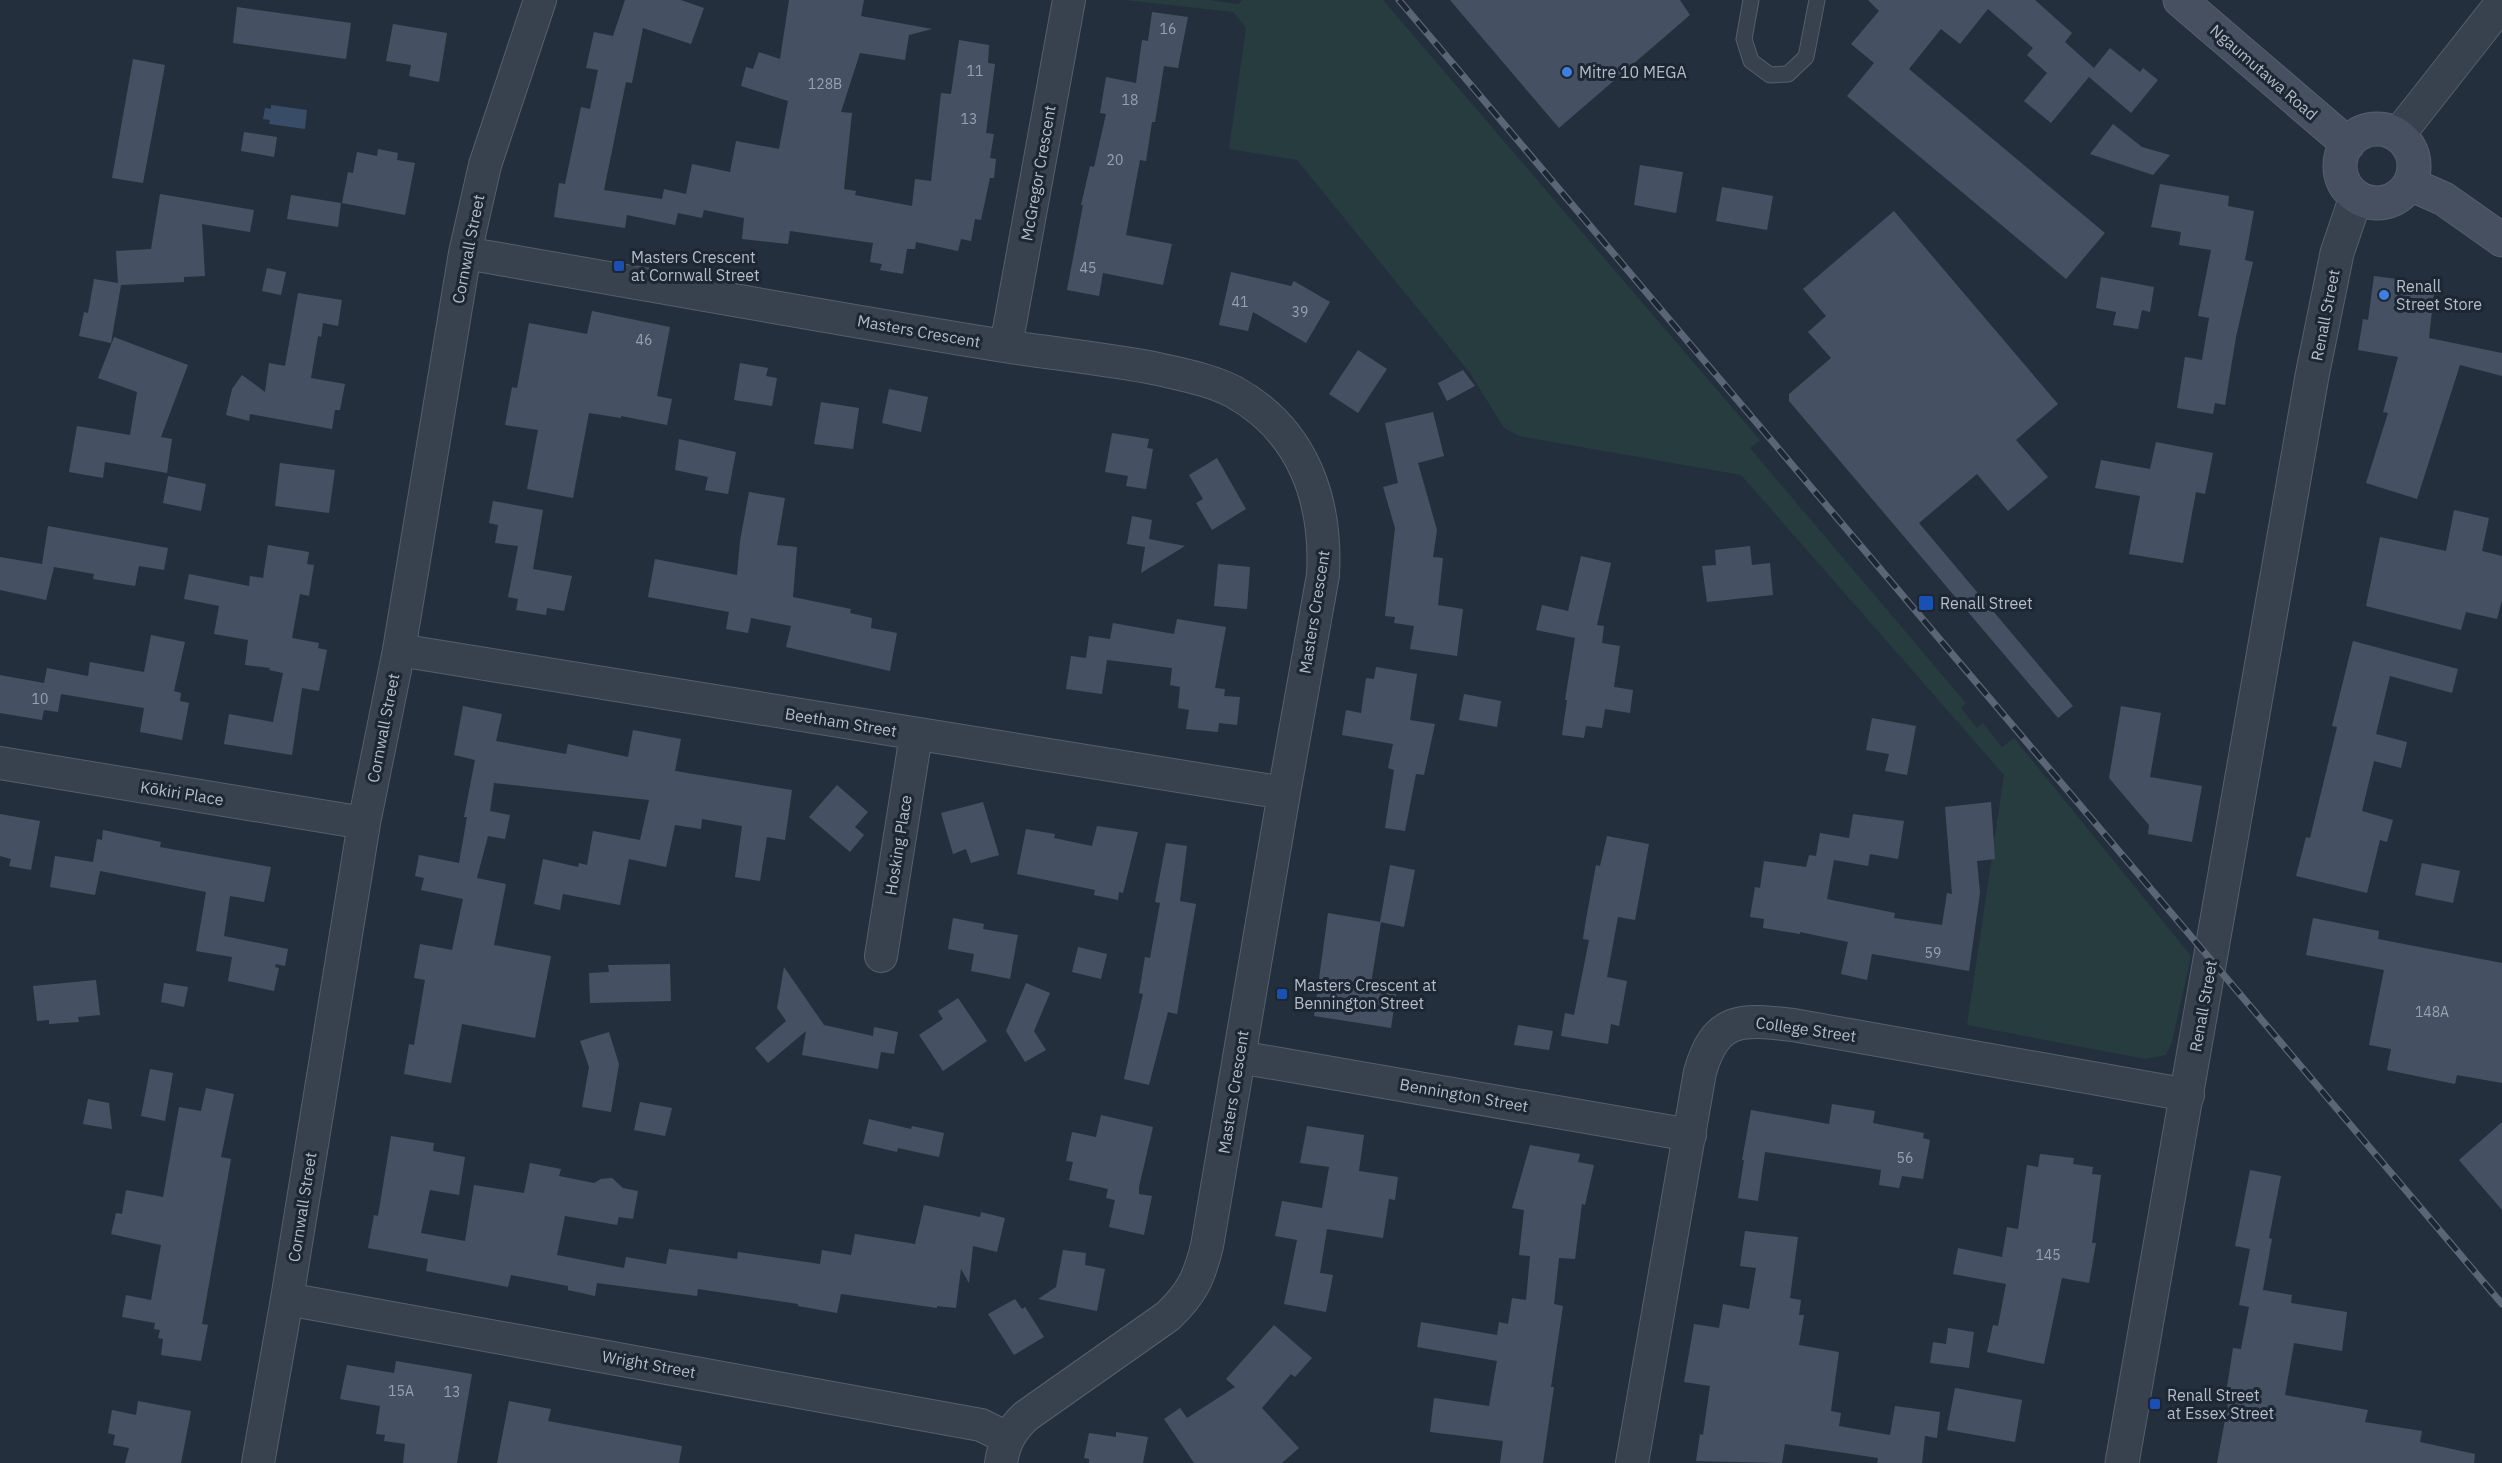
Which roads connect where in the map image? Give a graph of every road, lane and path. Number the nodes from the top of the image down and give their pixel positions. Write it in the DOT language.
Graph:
graph roads {
  1 [pos="540,0"];
  2 [pos="1069,0"];
  3 [pos="1751,0"];
  4 [pos="1817,0"];
  5 [pos="2180,0"];
  6 [pos="2502,3"];
  7 [pos="2398,135"];
  8 [pos="2348,144"];
  9 [pos="2410,184"];
  10 [pos="2356,197"];
  11 [pos="2502,240"];
  12 [pos="465,253"];
  13 [pos="1006,346"];
  14 [pos="399,650"];
  15 [pos="916,735"];
  16 [pos="0,763"];
  17 [pos="1284,793"];
  18 [pos="364,823"];
  19 [pos="880,956"];
  20 [pos="1239,1057"];
  21 [pos="2188,1095"];
  22 [pos="1690,1135"];
  23 [pos="287,1299"];
  24 [pos="1004,1451"];
  25 [pos="258,1463"];
  26 [pos="1632,1463"];
  27 [pos="2122,1463"];
  1 -- 12 [label="street, Cornwall Street"];
  2 -- 13 [label="street, McGregor Crescent"];
  3 -- 4 [label="lane"];
  5 -- 8 [label="main road, Ngaumutawa Road"];
  6 -- 7 [label="street"];
  7 -- 8 [label="main road"];
  7 -- 9 [label="main road"];
  8 -- 10 [label="main road"];
  9 -- 10 [label="main road"];
  9 -- 11 [label="main road"];
  10 -- 21 [label="street, Renall Street"];
  12 -- 13 [label="street, Masters Crescent"];
  12 -- 14 [label="street, Cornwall Street"];
  13 -- 17 [label="street, Masters Crescent"];
  14 -- 15 [label="street, Beetham Street"];
  14 -- 18 [label="street, Cornwall Street"];
  15 -- 17 [label="street, Beetham Street"];
  15 -- 19 [label="street, Hosking Place"];
  16 -- 18 [label="street, Kōkiri Place"];
  17 -- 20 [label="street, Masters Crescent"];
  18 -- 23 [label="street, Cornwall Street"];
  20 -- 22 [label="street, Bennington Street"];
  20 -- 24 [label="street, Masters Crescent"];
  21 -- 22 [label="street, College Street"];
  21 -- 27 [label="street, Renall Street"];
  22 -- 26 [label="street, College Street"];
  23 -- 24 [label="street, Wright Street"];
  23 -- 25 [label="street, Cornwall Street"];
}
